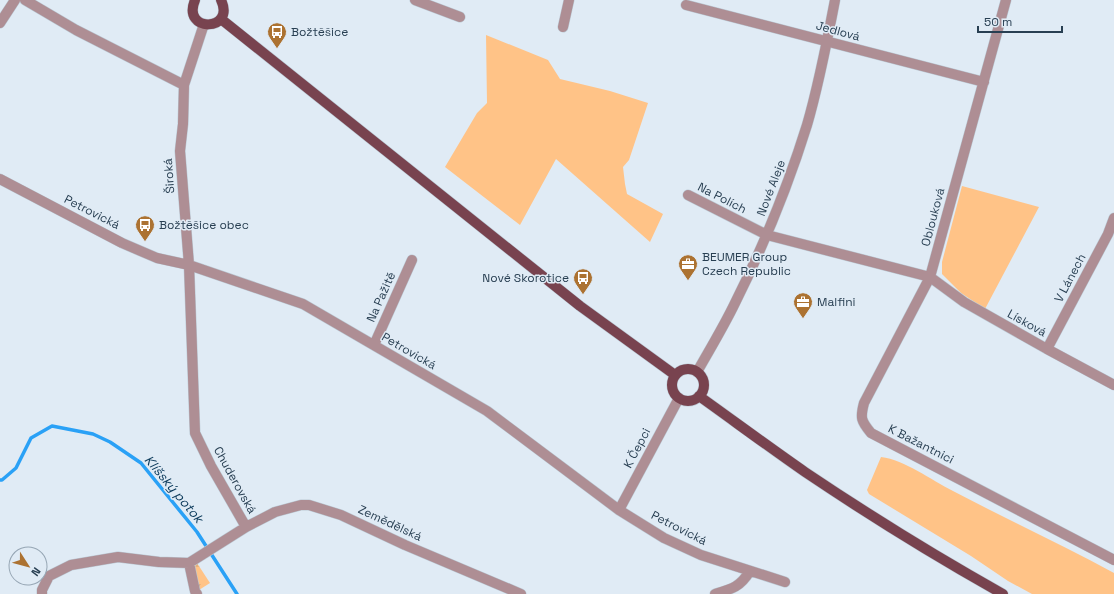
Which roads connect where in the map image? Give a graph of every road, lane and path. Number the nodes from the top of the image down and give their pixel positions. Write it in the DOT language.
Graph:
graph roads {
  1 [pos="15,0"];
  2 [pos="25,0"];
  3 [pos="195,0"];
  4 [pos="221,0"];
  5 [pos="415,0"];
  6 [pos="569,0"];
  7 [pos="835,0"];
  8 [pos="1006,0"];
  9 [pos="686,5"];
  10 [pos="460,17"];
  11 [pos="221,19"];
  12 [pos="0,23"];
  13 [pos="204,24"];
  14 [pos="563,27"];
  15 [pos="827,42"];
  16 [pos="984,82"];
  17 [pos="184,85"];
  18 [pos="0,179"];
  19 [pos="688,194"];
  20 [pos="1114,218"];
  21 [pos="767,235"];
  22 [pos="1111,235"];
  23 [pos="412,260"];
  24 [pos="189,265"];
  25 [pos="930,277"];
  26 [pos="374,345"];
  27 [pos="1047,350"];
  28 [pos="697,372"];
  29 [pos="675,375"];
  30 [pos="1114,384"];
  31 [pos="699,396"];
  32 [pos="679,398"];
  33 [pos="619,510"];
  34 [pos="246,527"];
  35 [pos="1114,560"];
  36 [pos="189,563"];
  37 [pos="750,571"];
  38 [pos="785,582"];
  39 [pos="42,594"];
  40 [pos="197,594"];
  41 [pos="521,594"];
  42 [pos="715,594"];
  43 [pos="1003,594"];
  1 -- 12 [label="street"];
  2 -- 17 [label="street"];
  3 -- 13 [label="main road"];
  4 -- 11 [label="main road"];
  5 -- 10 [label="street"];
  6 -- 14 [label="street"];
  7 -- 15 [label="street, Nové Aleje"];
  8 -- 16 [label="street, Oblouková"];
  9 -- 15 [label="street, Jedlová"];
  11 -- 13 [label="main road"];
  11 -- 29 [label="main road"];
  13 -- 17 [label="street, Široká"];
  15 -- 16 [label="street, Jedlová"];
  15 -- 21 [label="street, Nové Aleje"];
  16 -- 25 [label="street, Oblouková"];
  17 -- 24 [label="street, Široká"];
  18 -- 24 [label="street, Petrovická"];
  19 -- 21 [label="street, Na Polích"];
  20 -- 22 [label="street, V Lánech"];
  21 -- 25 [label="street"];
  21 -- 28 [label="street, Nové Aleje"];
  22 -- 27 [label="street, V Lánech"];
  23 -- 26 [label="street, Na Pažitě"];
  24 -- 26 [label="street, Petrovická"];
  24 -- 34 [label="street, Chuderovská"];
  25 -- 27 [label="street, Lísková"];
  25 -- 35 [label="street, K Bažantnici"];
  26 -- 33 [label="street, Petrovická"];
  27 -- 30 [label="street, Lísková"];
  28 -- 29 [label="main road"];
  28 -- 31 [label="main road"];
  29 -- 32 [label="main road"];
  31 -- 32 [label="main road"];
  31 -- 43 [label="main road"];
  32 -- 33 [label="street, K Čepci"];
  33 -- 37 [label="street, Petrovická"];
  34 -- 36 [label="street, Chuderovská"];
  34 -- 41 [label="street, Zemědělská"];
  36 -- 39 [label="street"];
  36 -- 40 [label="street"];
  37 -- 38 [label="street, Petrovická"];
  37 -- 42 [label="street"];
}
